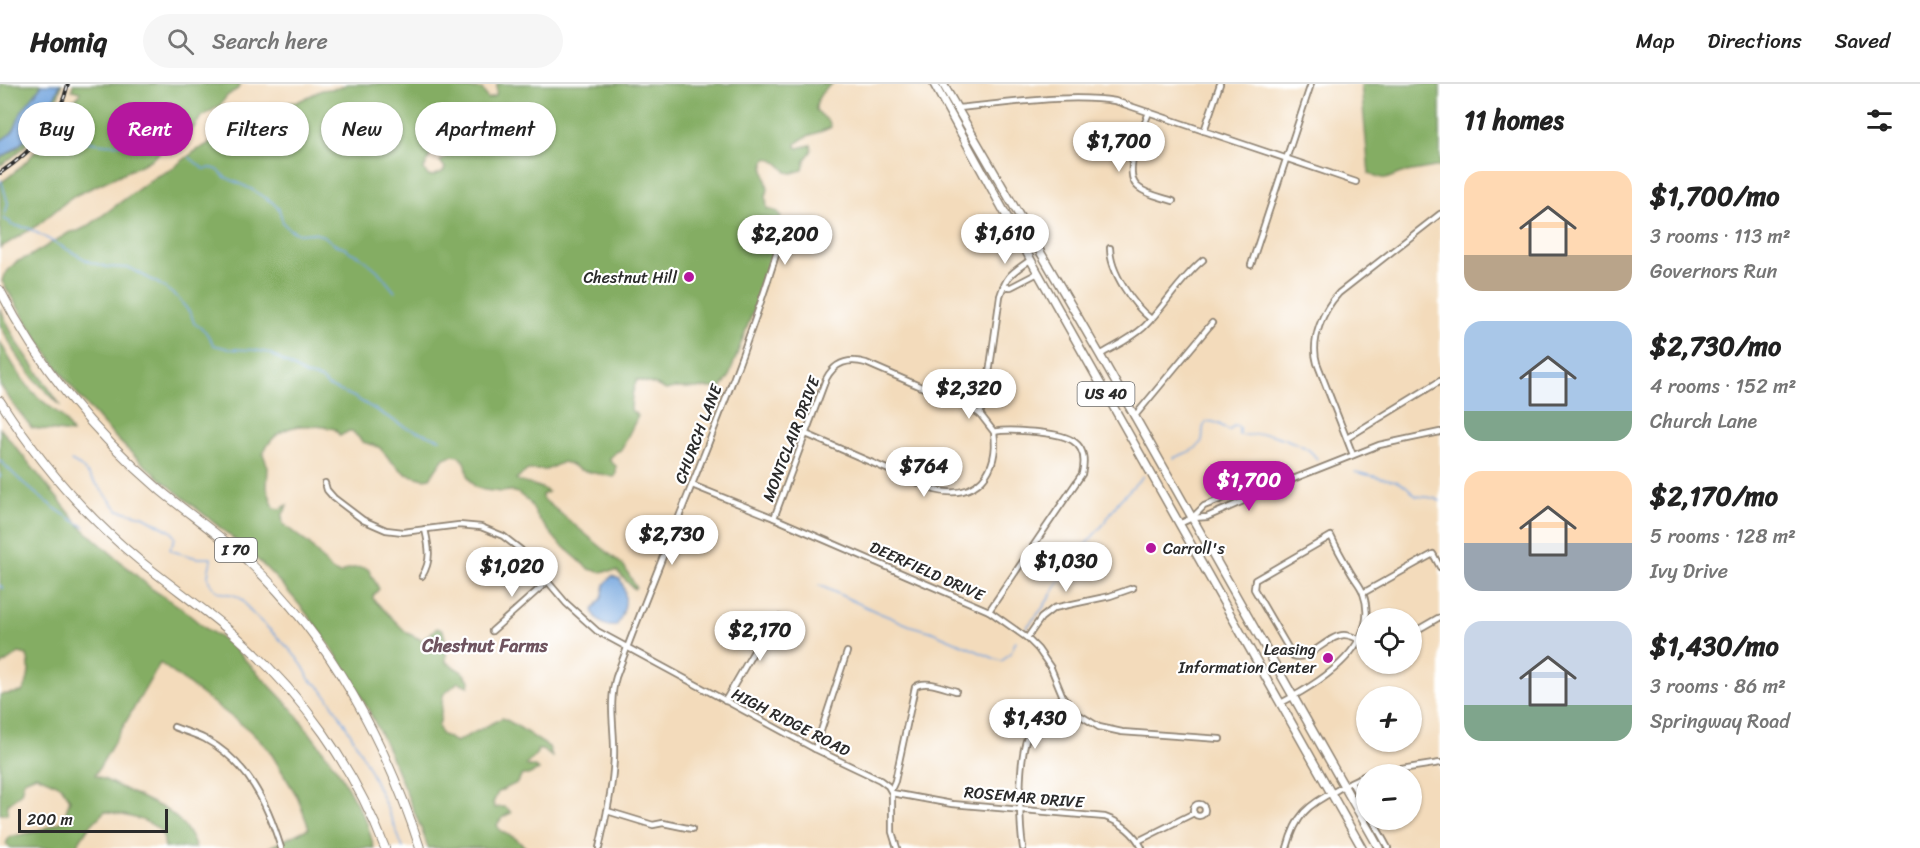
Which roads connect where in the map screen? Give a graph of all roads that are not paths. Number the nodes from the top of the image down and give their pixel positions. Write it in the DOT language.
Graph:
graph roads {
  1 [pos="934,84"];
  2 [pos="943,84"];
  3 [pos="1220,84"];
  4 [pos="1311,84"];
  5 [pos="957,108"];
  6 [pos="1149,112"];
  7 [pos="1204,131"];
  8 [pos="1286,158"];
  9 [pos="1356,182"];
  10 [pos="1173,201"];
  11 [pos="1440,214"];
  12 [pos="781,238"];
  13 [pos="1110,248"];
  14 [pos="1030,260"];
  15 [pos="1203,260"];
  16 [pos="1251,265"];
  17 [pos="1038,273"];
  18 [pos="1003,288"];
  19 [pos="0,290"];
  20 [pos="1151,319"];
  21 [pos="1212,323"];
  22 [pos="1100,355"];
  23 [pos="1440,381"];
  24 [pos="0,401"];
  25 [pos="980,414"];
  26 [pos="1134,417"];
  27 [pos="994,432"];
  28 [pos="1440,432"];
  29 [pos="806,434"];
  30 [pos="1347,438"];
  31 [pos="1353,455"];
  32 [pos="1298,477"];
  33 [pos="325,483"];
  34 [pos="692,485"];
  35 [pos="774,518"];
  36 [pos="1192,518"];
  37 [pos="1179,524"];
  38 [pos="425,529"];
  39 [pos="1440,567"];
  40 [pos="422,576"];
  41 [pos="548,581"];
  42 [pos="1133,588"];
  43 [pos="1363,593"];
  44 [pos="1366,608"];
  45 [pos="989,611"];
  46 [pos="1438,618"];
  47 [pos="796,624"];
  48 [pos="1422,627"];
  49 [pos="492,631"];
  50 [pos="1027,638"];
  51 [pos="1356,638"];
  52 [pos="1356,643"];
  53 [pos="627,648"];
  54 [pos="847,652"];
  55 [pos="956,692"];
  56 [pos="1063,697"];
  57 [pos="1293,697"];
  58 [pos="725,701"];
  59 [pos="1281,703"];
  60 [pos="174,727"];
  61 [pos="1220,739"];
  62 [pos="816,749"];
  63 [pos="1440,763"];
  64 [pos="1422,766"];
  65 [pos="1356,780"];
  66 [pos="1351,782"];
  67 [pos="1343,786"];
  68 [pos="892,791"];
  69 [pos="1356,791"];
  70 [pos="1331,792"];
  71 [pos="1021,809"];
  72 [pos="607,811"];
  73 [pos="1194,813"];
  74 [pos="692,829"];
  75 [pos="1378,830"];
  76 [pos="1138,841"];
  77 [pos="281,848"];
  78 [pos="385,848"];
  79 [pos="420,848"];
  80 [pos="599,848"];
  81 [pos="897,848"];
  82 [pos="1023,848"];
  83 [pos="1142,848"];
  84 [pos="1287,848"];
  85 [pos="1362,848"];
  86 [pos="1378,848"];
  87 [pos="1388,848"];
  1 -- 14 [label="main road, US 40"];
  2 -- 5 [label="main road, US 40"];
  3 -- 7 [label="street"];
  4 -- 8 [label="street"];
  5 -- 6 [label="street"];
  5 -- 22 [label="main road, US 40"];
  6 -- 7 [label="street"];
  6 -- 10 [label="street"];
  7 -- 8 [label="street"];
  8 -- 9 [label="street"];
  8 -- 16 [label="street"];
  11 -- 30 [label="street"];
  12 -- 34 [label="street, CHURCH LANE"];
  13 -- 20 [label="street"];
  14 -- 17 [label="main road, US 40"];
  14 -- 18 [label="street"];
  15 -- 20 [label="street"];
  17 -- 18 [label="street"];
  17 -- 37 [label="main road, US 40"];
  18 -- 25 [label="street"];
  19 -- 79 [label="highway, I 70"];
  20 -- 22 [label="street"];
  21 -- 26 [label="street"];
  22 -- 26 [label="main road, US 40"];
  23 -- 30 [label="street"];
  24 -- 78 [label="highway"];
  25 -- 27 [label="street, MONTCLAIR DRIVE"];
  25 -- 29 [label="street, MONTCLAIR DRIVE"];
  26 -- 36 [label="main road, US 40"];
  27 -- 29 [label="street"];
  27 -- 45 [label="street"];
  28 -- 31 [label="street"];
  29 -- 35 [label="street, MONTCLAIR DRIVE"];
  30 -- 31 [label="street"];
  31 -- 32 [label="street"];
  32 -- 36 [label="street"];
  32 -- 36 [label="street"];
  33 -- 38 [label="street, HIGH RIDGE ROAD"];
  34 -- 35 [label="street, DEERFIELD DRIVE"];
  34 -- 53 [label="street, CHURCH LANE"];
  35 -- 45 [label="street, DEERFIELD DRIVE"];
  36 -- 37 [label="street"];
  36 -- 57 [label="main road, US 40"];
  37 -- 59 [label="main road, US 40"];
  38 -- 40 [label="street"];
  38 -- 41 [label="street, HIGH RIDGE ROAD"];
  39 -- 43 [label="street"];
  41 -- 49 [label="street"];
  41 -- 53 [label="street, HIGH RIDGE ROAD"];
  42 -- 50 [label="street"];
  43 -- 44 [label="street"];
  43 -- 51 [label="street"];
  45 -- 50 [label="street, DEERFIELD DRIVE"];
  46 -- 48 [label="street"];
  47 -- 58 [label="street"];
  50 -- 56 [label="street, DEERFIELD DRIVE"];
  52 -- 57 [label="street"];
  53 -- 58 [label="street, HIGH RIDGE ROAD"];
  53 -- 72 [label="street, CHURCH LANE"];
  54 -- 62 [label="street"];
  55 -- 68 [label="street"];
  56 -- 61 [label="street, DEERFIELD DRIVE"];
  56 -- 71 [label="street"];
  57 -- 59 [label="street"];
  57 -- 67 [label="main road, US 40"];
  58 -- 62 [label="street, HIGH RIDGE ROAD"];
  59 -- 70 [label="main road, US 40"];
  60 -- 77 [label="street"];
  62 -- 68 [label="street, HIGH RIDGE ROAD"];
  63 -- 64 [label="street"];
  65 -- 66 [label="street"];
  66 -- 67 [label="street"];
  66 -- 69 [label="street"];
  67 -- 70 [label="street"];
  67 -- 86 [label="main road, US 40"];
  68 -- 71 [label="street, ROSEMAR DRIVE"];
  68 -- 81 [label="street"];
  70 -- 84 [label="street"];
  70 -- 85 [label="main road, US 40"];
  71 -- 76 [label="street, ROSEMAR DRIVE"];
  71 -- 82 [label="street"];
  72 -- 74 [label="street"];
  72 -- 80 [label="street, CHURCH LANE"];
  73 -- 76 [label="street"];
  75 -- 87 [label="street"];
  76 -- 83 [label="street, ROSEMAR DRIVE"];
}
